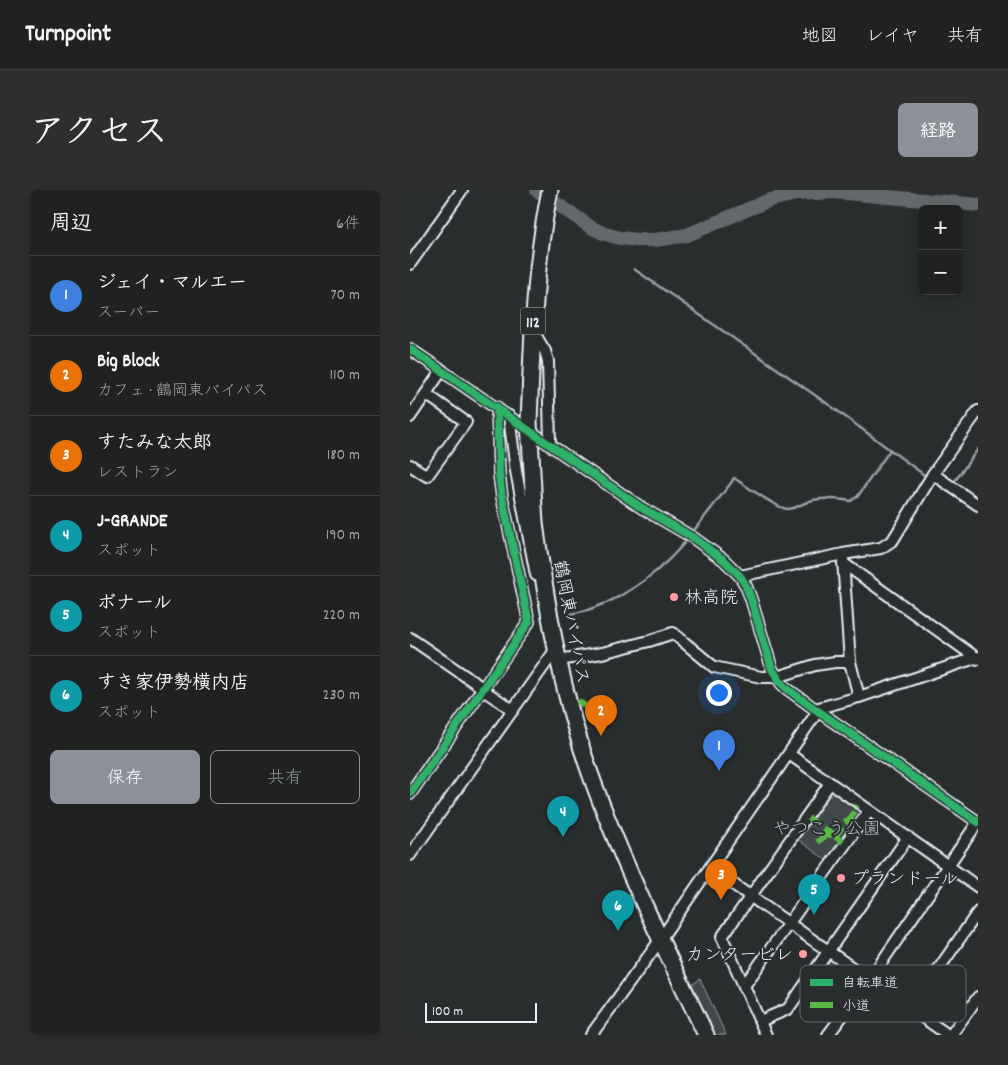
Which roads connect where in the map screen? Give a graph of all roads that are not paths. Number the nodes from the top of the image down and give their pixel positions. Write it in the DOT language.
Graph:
graph roads {
  1 [pos="462,190"];
  2 [pos="550,190"];
  3 [pos="410,264"];
  4 [pos="532,330"];
  5 [pos="410,348"];
  6 [pos="442,370"];
  7 [pos="426,394"];
  8 [pos="497,407"];
  9 [pos="978,411"];
  10 [pos="410,416"];
  11 [pos="508,416"];
  12 [pos="550,444"];
  13 [pos="410,465"];
  14 [pos="933,474"];
  15 [pos="978,505"];
  16 [pos="843,558"];
  17 [pos="740,576"];
  18 [pos="549,612"];
  19 [pos="410,638"];
  20 [pos="557,654"];
  21 [pos="978,658"];
  22 [pos="850,662"];
  23 [pos="777,677"];
  24 [pos="483,690"];
  25 [pos="859,698"];
  26 [pos="512,710"];
  27 [pos="817,710"];
  28 [pos="789,754"];
  29 [pos="830,783"];
  30 [pos="410,794"];
  31 [pos="870,810"];
  32 [pos="978,822"];
  33 [pos="908,838"];
  34 [pos="410,855"];
  35 [pos="948,866"];
  36 [pos="710,868"];
  37 [pos="978,887"];
  38 [pos="749,897"];
  39 [pos="978,912"];
  40 [pos="789,923"];
  41 [pos="660,939"];
  42 [pos="829,951"];
  43 [pos="819,965"];
  44 [pos="850,965"];
  45 [pos="880,965"];
  46 [pos="941,965"];
  47 [pos="744,986"];
  48 [pos="800,992"];
  49 [pos="978,997"];
  50 [pos="966,1013"];
  51 [pos="760,1021"];
  52 [pos="838,1022"];
  53 [pos="930,1022"];
  54 [pos="959,1022"];
  55 [pos="594,1034"];
  56 [pos="706,1035"];
  57 [pos="766,1035"];
  58 [pos="828,1035"];
  59 [pos="949,1035"];
  1 -- 3 [label="street"];
  2 -- 4 [label="highway, 鶴岡東バイパス / 112"];
  4 -- 12 [label="street"];
  4 -- 18 [label="highway, 鶴岡東バイパス / 112, bridge"];
  5 -- 6 [label="street"];
  6 -- 7 [label="street"];
  6 -- 8 [label="street"];
  7 -- 10 [label="street"];
  7 -- 13 [label="street"];
  8 -- 11 [label="street"];
  8 -- 24 [label="street"];
  9 -- 14 [label="street"];
  11 -- 12 [label="street"];
  11 -- 18 [label="street"];
  12 -- 17 [label="street"];
  14 -- 15 [label="street"];
  14 -- 16 [label="street"];
  16 -- 17 [label="street"];
  16 -- 21 [label="street"];
  16 -- 22 [label="street"];
  17 -- 23 [label="street"];
  18 -- 20 [label="highway, 鶴岡東バイパス / 112"];
  19 -- 24 [label="street"];
  20 -- 23 [label="street"];
  20 -- 26 [label="street"];
  20 -- 41 [label="highway, 鶴岡東バイパス / 112"];
  21 -- 25 [label="street"];
  22 -- 23 [label="street"];
  22 -- 25 [label="street"];
  23 -- 27 [label="street"];
  24 -- 26 [label="street"];
  24 -- 30 [label="street"];
  25 -- 27 [label="street"];
  26 -- 34 [label="street"];
  27 -- 28 [label="street"];
  27 -- 32 [label="street"];
  28 -- 29 [label="street"];
  28 -- 36 [label="street"];
  29 -- 31 [label="street"];
  29 -- 38 [label="street"];
  31 -- 33 [label="street"];
  31 -- 40 [label="street"];
  32 -- 35 [label="street"];
  33 -- 35 [label="street"];
  33 -- 42 [label="street"];
  35 -- 37 [label="street"];
  35 -- 45 [label="street"];
  36 -- 38 [label="street"];
  36 -- 41 [label="street"];
  38 -- 40 [label="street"];
  38 -- 47 [label="street"];
  39 -- 46 [label="street"];
  40 -- 42 [label="street"];
  40 -- 47 [label="street"];
  41 -- 55 [label="street"];
  41 -- 56 [label="highway, 鶴岡東バイパス / 112"];
  42 -- 43 [label="street"];
  42 -- 44 [label="street"];
  47 -- 51 [label="street"];
  48 -- 51 [label="street"];
  49 -- 50 [label="street"];
  51 -- 57 [label="street"];
  52 -- 58 [label="street"];
  53 -- 59 [label="street"];
  54 -- 59 [label="street"];
}
